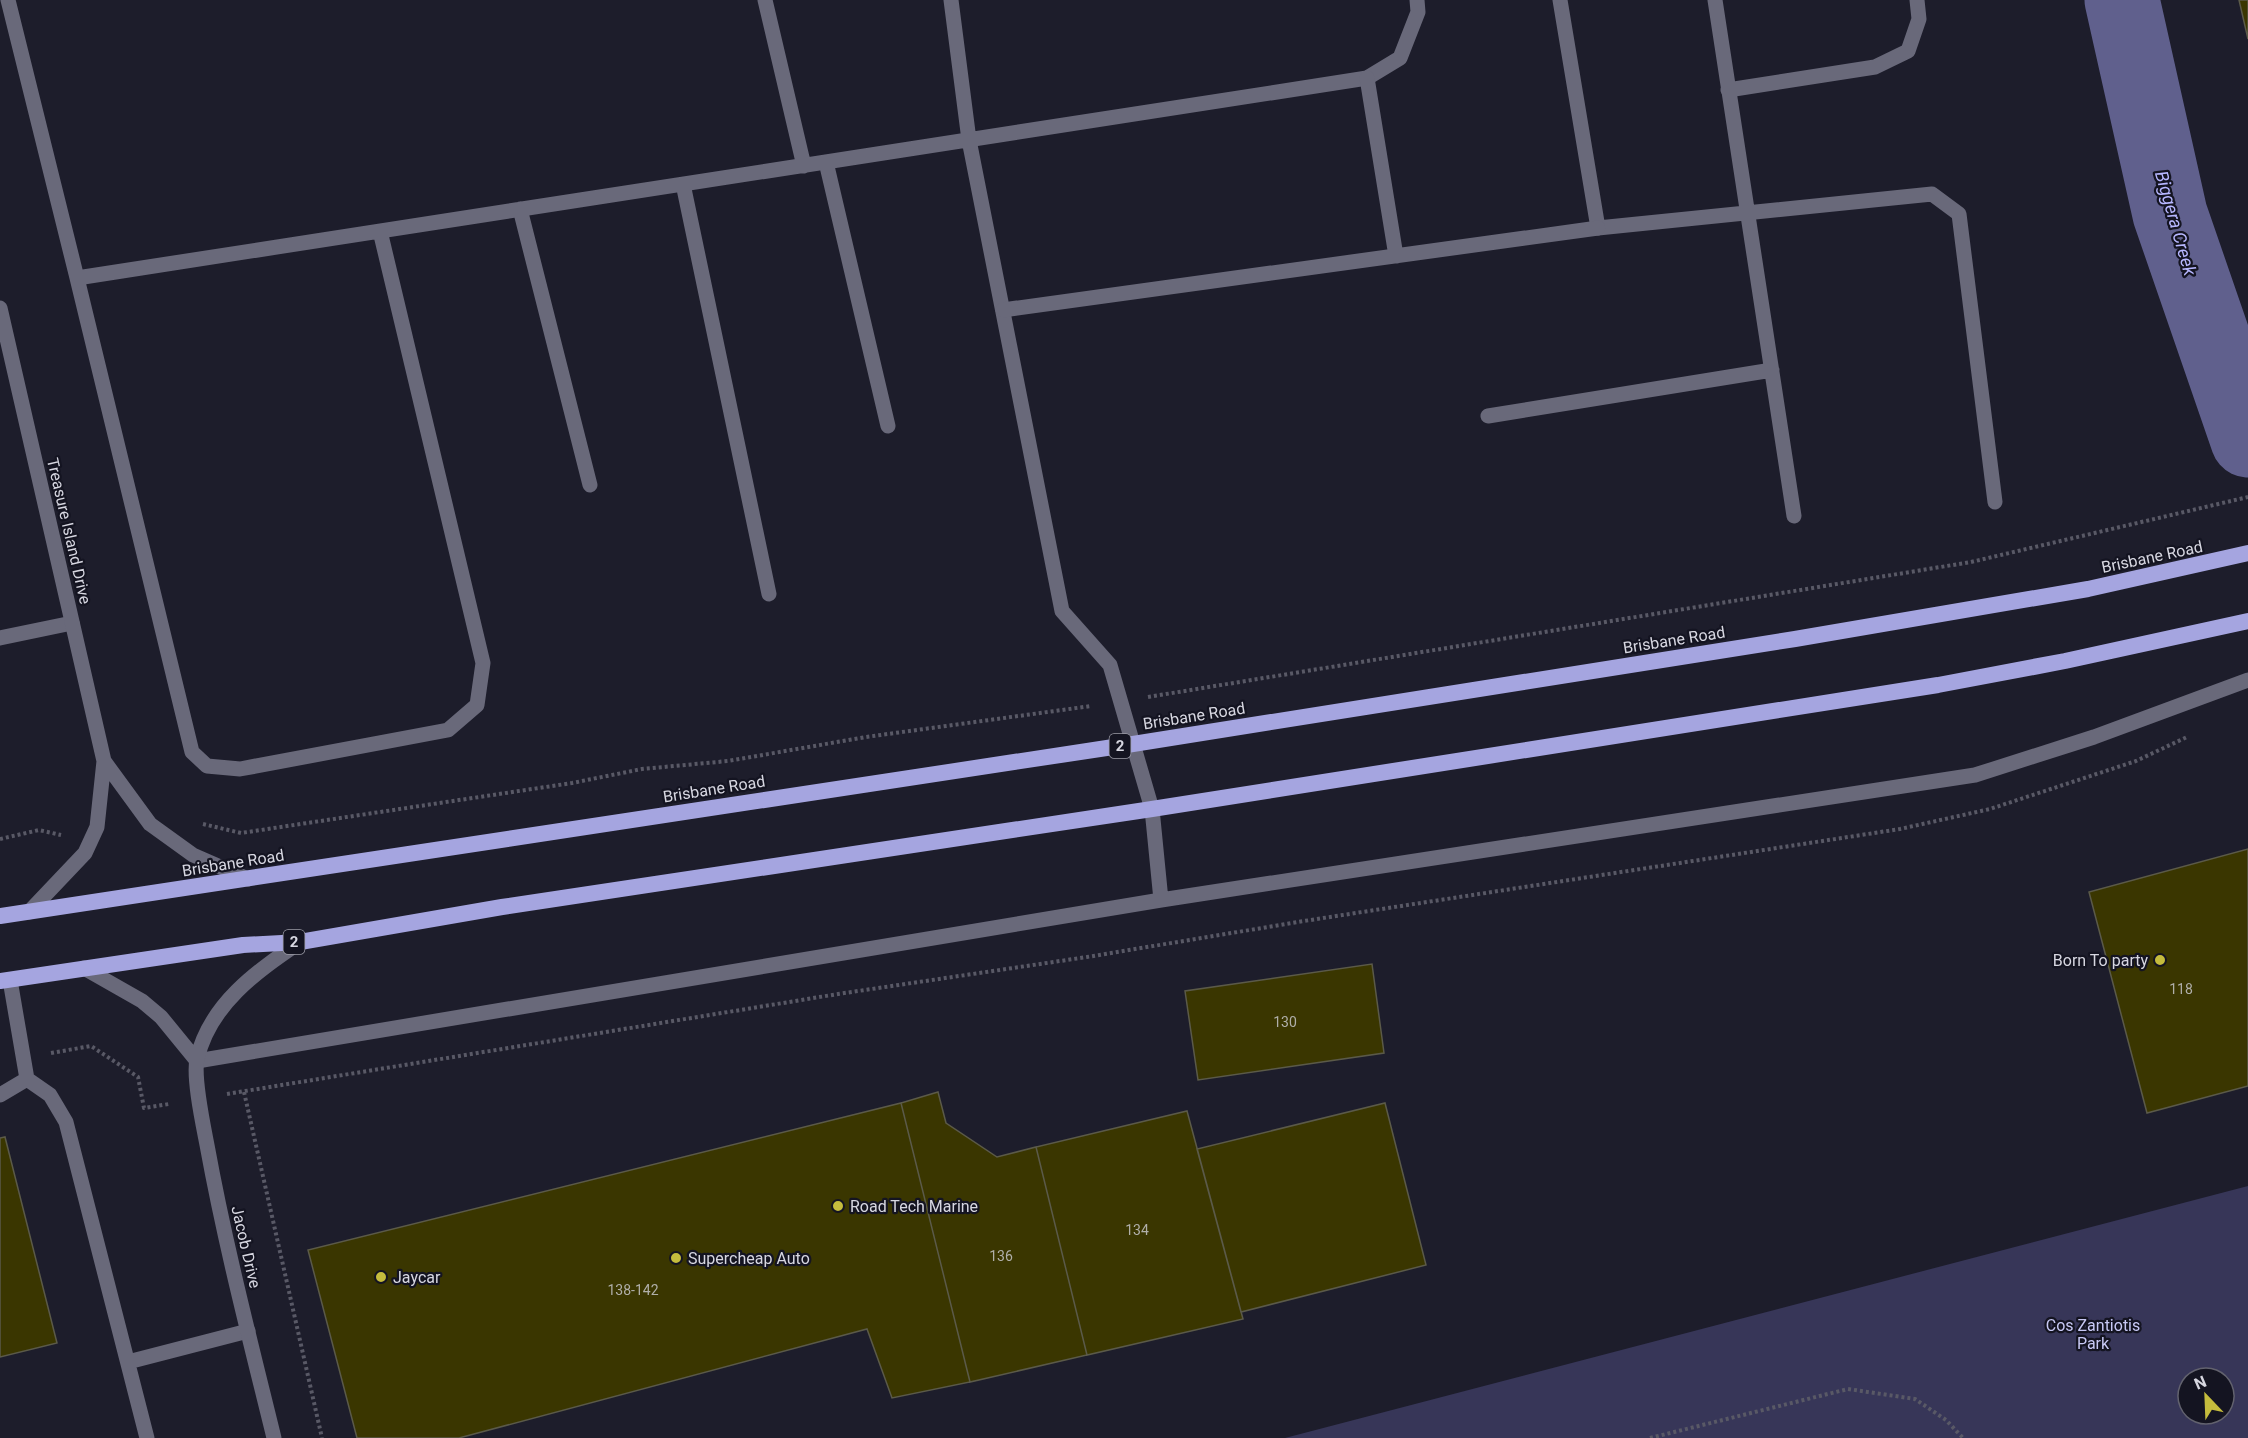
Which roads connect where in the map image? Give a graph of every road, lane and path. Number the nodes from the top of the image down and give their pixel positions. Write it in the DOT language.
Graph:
graph roads {
  1 [pos="8,0"];
  2 [pos="765,0"];
  3 [pos="951,0"];
  4 [pos="1417,0"];
  5 [pos="1560,0"];
  6 [pos="1715,0"];
  7 [pos="1917,0"];
  8 [pos="1368,78"];
  9 [pos="1728,90"];
  10 [pos="969,140"];
  11 [pos="826,162"];
  12 [pos="804,166"];
  13 [pos="683,184"];
  14 [pos="520,209"];
  15 [pos="1747,213"];
  16 [pos="1598,228"];
  17 [pos="380,231"];
  18 [pos="1396,255"];
  19 [pos="77,278"];
  20 [pos="0,308"];
  21 [pos="1003,310"];
  22 [pos="1772,370"];
  23 [pos="1488,416"];
  24 [pos="888,426"];
  25 [pos="590,485"];
  26 [pos="2248,497"];
  27 [pos="1995,502"];
  28 [pos="1794,516"];
  29 [pos="2243,555"];
  30 [pos="770,594"];
  31 [pos="2248,621"];
  32 [pos="72,623"];
  33 [pos="0,638"];
  34 [pos="2248,680"];
  35 [pos="1122,701"];
  36 [pos="2188,736"];
  37 [pos="1133,744"];
  38 [pos="104,761"];
  39 [pos="1152,809"];
  40 [pos="199,823"];
  41 [pos="248,879"];
  42 [pos="1161,900"];
  43 [pos="29,912"];
  44 [pos="0,916"];
  45 [pos="300,942"];
  46 [pos="84,968"];
  47 [pos="5,980"];
  48 [pos="24,1058"];
  49 [pos="196,1060"];
  50 [pos="27,1079"];
  51 [pos="244,1092"];
  52 [pos="0,1095"];
  53 [pos="199,1098"];
  54 [pos="248,1331"];
  55 [pos="128,1362"];
  56 [pos="147,1438"];
  57 [pos="274,1438"];
  58 [pos="322,1438"];
  59 [pos="1650,1438"];
  60 [pos="1962,1438"];
  1 -- 19 [label="street"];
  2 -- 12 [label="street"];
  3 -- 10 [label="street"];
  4 -- 8 [label="street"];
  5 -- 16 [label="street"];
  6 -- 9 [label="street"];
  7 -- 9 [label="street"];
  8 -- 10 [label="street"];
  8 -- 18 [label="street"];
  9 -- 15 [label="street"];
  10 -- 11 [label="street"];
  10 -- 21 [label="street"];
  11 -- 12 [label="street"];
  11 -- 24 [label="street"];
  12 -- 13 [label="street"];
  13 -- 14 [label="street"];
  13 -- 30 [label="street"];
  14 -- 17 [label="street"];
  14 -- 25 [label="street"];
  15 -- 16 [label="street"];
  15 -- 22 [label="street"];
  15 -- 27 [label="street"];
  16 -- 18 [label="street"];
  17 -- 19 [label="street"];
  17 -- 19 [label="street"];
  18 -- 21 [label="street"];
  20 -- 32 [label="street, Treasure Island Drive"];
  21 -- 35 [label="street"];
  22 -- 23 [label="street"];
  22 -- 28 [label="street"];
  26 -- 35 [label="path"];
  29 -- 37 [label="highway, Brisbane Road / 2"];
  31 -- 39 [label="highway, 2"];
  32 -- 33 [label="street"];
  32 -- 38 [label="street, Treasure Island Drive"];
  34 -- 42 [label="street"];
  35 -- 37 [label="street"];
  35 -- 40 [label="path"];
  36 -- 51 [label="path"];
  37 -- 39 [label="street"];
  37 -- 41 [label="highway, Brisbane Road / 2"];
  38 -- 41 [label="street, Treasure Island Drive"];
  38 -- 43 [label="street, Treasure Island Drive"];
  39 -- 42 [label="street"];
  39 -- 45 [label="highway, 2"];
  41 -- 43 [label="highway, Brisbane Road / 2"];
  42 -- 49 [label="street"];
  43 -- 44 [label="highway, Brisbane Road / 2"];
  45 -- 46 [label="highway, 2"];
  45 -- 49 [label="street, Jacob Drive"];
  46 -- 47 [label="highway, 2"];
  46 -- 49 [label="street"];
  47 -- 48 [label="street"];
  48 -- 50 [label="street"];
  48 -- 53 [label="path"];
  49 -- 53 [label="street, Jacob Drive"];
  50 -- 52 [label="street"];
  50 -- 55 [label="street"];
  51 -- 53 [label="path"];
  51 -- 58 [label="path"];
  53 -- 54 [label="street, Jacob Drive"];
  54 -- 55 [label="street"];
  54 -- 57 [label="street, Jacob Drive"];
  55 -- 56 [label="street"];
  59 -- 60 [label="path"];
}
